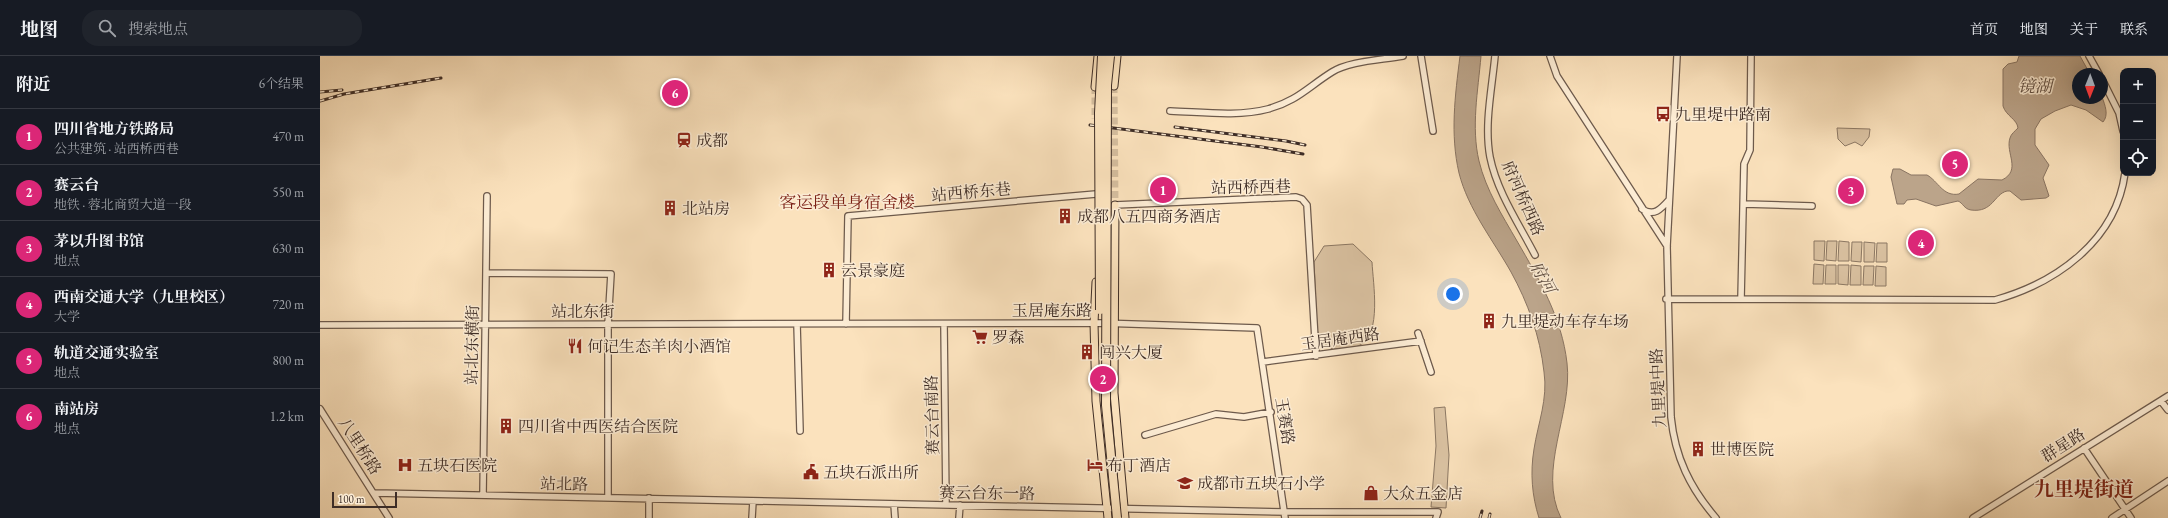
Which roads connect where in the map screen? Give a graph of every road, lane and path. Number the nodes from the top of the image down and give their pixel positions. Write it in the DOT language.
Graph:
graph roads {
  1 [pos="1098,56"];
  2 [pos="1102,56"];
  3 [pos="1110,56"];
  4 [pos="1117,56"];
  5 [pos="1403,56"];
  6 [pos="1421,56"];
  7 [pos="1495,56"];
  8 [pos="1550,56"];
  9 [pos="1677,56"];
  10 [pos="1751,56"];
  11 [pos="2089,56"];
  12 [pos="2096,68"];
  13 [pos="1114,86"];
  14 [pos="1095,87"];
  15 [pos="2108,91"];
  16 [pos="1170,111"];
  17 [pos="2120,118"];
  18 [pos="1434,131"];
  19 [pos="2124,176"];
  20 [pos="1096,194"];
  21 [pos="487,196"];
  22 [pos="1669,200"];
  23 [pos="1744,204"];
  24 [pos="1115,205"];
  25 [pos="1812,206"];
  26 [pos="1640,208"];
  27 [pos="1666,246"];
  28 [pos="1535,255"];
  29 [pos="487,273"];
  30 [pos="1741,298"];
  31 [pos="1666,299"];
  32 [pos="1097,323"];
  33 [pos="320,324"];
  34 [pos="485,324"];
  35 [pos="608,324"];
  36 [pos="797,324"];
  37 [pos="846,324"];
  38 [pos="944,324"];
  39 [pos="1115,324"];
  40 [pos="1257,328"];
  41 [pos="1418,333"];
  42 [pos="1421,341"];
  43 [pos="1316,356"];
  44 [pos="1263,362"];
  45 [pos="1432,372"];
  46 [pos="2168,396"];
  47 [pos="2161,401"];
  48 [pos="320,409"];
  49 [pos="2168,410"];
  50 [pos="1271,412"];
  51 [pos="800,431"];
  52 [pos="1145,435"];
  53 [pos="2084,448"];
  54 [pos="2168,481"];
  55 [pos="374,493"];
  56 [pos="483,495"];
  57 [pos="608,498"];
  58 [pos="649,498"];
  59 [pos="753,501"];
  60 [pos="894,504"];
  61 [pos="946,505"];
  62 [pos="960,505"];
  63 [pos="1109,506"];
  64 [pos="1124,508"];
  65 [pos="2125,509"];
  66 [pos="1286,515"];
  67 [pos="1437,515"];
  68 [pos="389,518"];
  69 [pos="649,518"];
  70 [pos="752,518"];
  71 [pos="895,518"];
  72 [pos="959,518"];
  73 [pos="1108,518"];
  74 [pos="1112,518"];
  75 [pos="1117,518"];
  76 [pos="1125,518"];
  77 [pos="1716,518"];
  78 [pos="1973,518"];
  79 [pos="2112,518"];
  80 [pos="2131,518"];
  1 -- 14 [label="main road"];
  2 -- 32 [label="highway, bridge"];
  3 -- 75 [label="highway, bridge"];
  4 -- 13 [label="main road"];
  5 -- 16 [label="street"];
  6 -- 18 [label="street"];
  7 -- 28 [label="street, 府河桥西路"];
  8 -- 26 [label="street"];
  9 -- 22 [label="street, 九里堤中路"];
  10 -- 23 [label="street"];
  11 -- 12 [label="street"];
  15 -- 17 [label="street"];
  19 -- 30 [label="street"];
  20 -- 32 [label="main road"];
  20 -- 37 [label="street, 站西桥东巷"];
  21 -- 29 [label="street, 站北东横街"];
  22 -- 26 [label="street"];
  22 -- 27 [label="street, 九里堤中路"];
  23 -- 25 [label="street"];
  23 -- 30 [label="street"];
  24 -- 39 [label="main road"];
  24 -- 43 [label="street, 站西桥西巷"];
  26 -- 27 [label="street"];
  27 -- 31 [label="street, 九里堤中路"];
  29 -- 34 [label="street, 站北东横街"];
  29 -- 35 [label="street"];
  30 -- 31 [label="street"];
  31 -- 77 [label="street, 九里堤中路"];
  32 -- 38 [label="street, 玉居庵东路"];
  32 -- 39 [label="street, 玉居庵东路"];
  32 -- 63 [label="highway"];
  33 -- 34 [label="street, 站北东街"];
  34 -- 35 [label="street, 站北东街"];
  34 -- 56 [label="street, 站北东横街"];
  35 -- 36 [label="street, 站北东街"];
  35 -- 57 [label="street"];
  36 -- 37 [label="street, 站北东街"];
  36 -- 51 [label="street"];
  37 -- 38 [label="street, 玉居庵东路"];
  38 -- 61 [label="street, 赛云台南路"];
  39 -- 40 [label="street, 玉居庵东路"];
  39 -- 64 [label="main road"];
  40 -- 44 [label="street, 玉赛路"];
  41 -- 42 [label="street"];
  42 -- 43 [label="street, 玉居庵西路"];
  42 -- 45 [label="street"];
  43 -- 44 [label="street, 玉居庵西路"];
  44 -- 50 [label="street, 玉赛路"];
  46 -- 47 [label="street, 群星路"];
  47 -- 49 [label="street"];
  47 -- 53 [label="street, 群星路"];
  48 -- 55 [label="street, 八里桥路"];
  50 -- 52 [label="street"];
  50 -- 66 [label="street, 玉赛路"];
  53 -- 65 [label="street"];
  53 -- 78 [label="street, 群星路"];
  54 -- 65 [label="street"];
  55 -- 56 [label="street, 站北路"];
  55 -- 68 [label="street, 八里桥路"];
  56 -- 57 [label="street, 站北路"];
  57 -- 58 [label="street, 站北路"];
  58 -- 59 [label="street, 站北路"];
  58 -- 69 [label="street"];
  59 -- 60 [label="street, 赛云台东一路"];
  59 -- 70 [label="street"];
  60 -- 61 [label="street, 赛云台东一路"];
  60 -- 71 [label="street"];
  61 -- 62 [label="street, 赛云台东一路"];
  62 -- 63 [label="street, 赛云台东一路"];
  62 -- 72 [label="street"];
  63 -- 64 [label="street, 赛云台东一路"];
  63 -- 73 [label="main road"];
  63 -- 74 [label="highway"];
  64 -- 66 [label="street, 赛云台东一路"];
  64 -- 76 [label="main road"];
  65 -- 79 [label="street"];
  65 -- 80 [label="street"];
  66 -- 67 [label="street, 赛云台东一路"];
}
